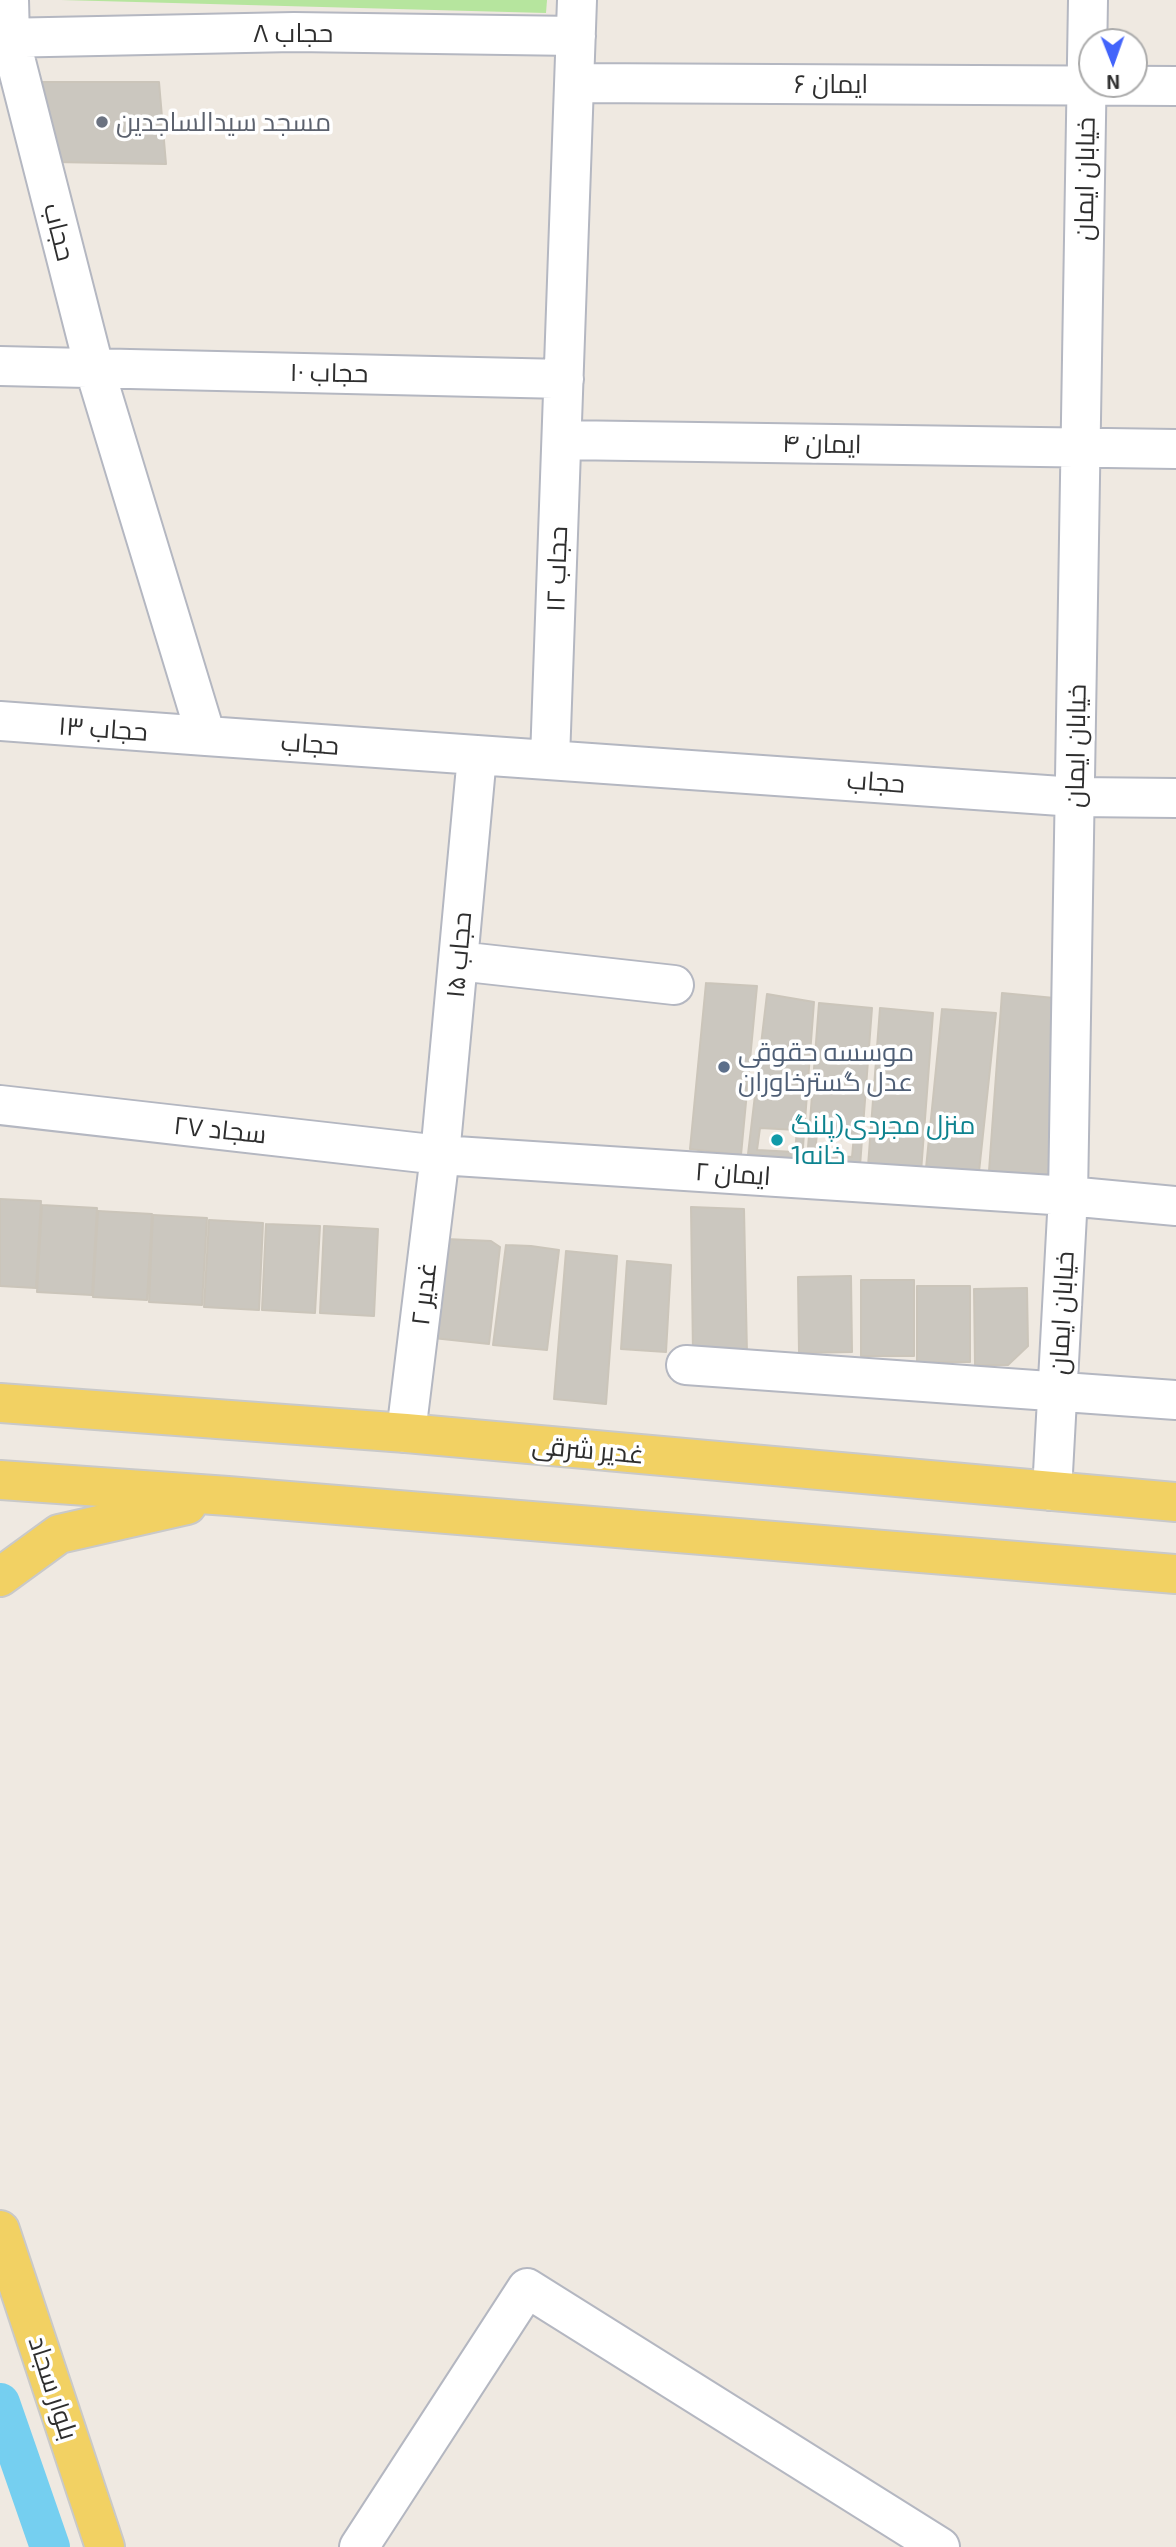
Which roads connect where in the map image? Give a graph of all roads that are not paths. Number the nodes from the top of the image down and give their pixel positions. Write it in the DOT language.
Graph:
graph roads {
  1 [pos="9,0"];
  2 [pos="1088,0"];
  3 [pos="577,18"];
  4 [pos="1088,28"];
  5 [pos="5,38"];
  6 [pos="575,83"];
  7 [pos="1078,85"];
  8 [pos="1148,86"];
  9 [pos="1176,86"];
  10 [pos="1087,98"];
  11 [pos="0,366"];
  12 [pos="94,367"];
  13 [pos="565,379"];
  14 [pos="562,440"];
  15 [pos="1081,448"];
  16 [pos="1176,449"];
  17 [pos="0,721"];
  18 [pos="206,736"];
  19 [pos="477,756"];
  20 [pos="550,759"];
  21 [pos="1075,797"];
  22 [pos="1176,798"];
  23 [pos="458,961"];
  24 [pos="674,985"];
  25 [pos="0,1105"];
  26 [pos="440,1154"];
  27 [pos="1068,1196"];
  28 [pos="1176,1206"];
  29 [pos="686,1366"];
  30 [pos="1058,1390"];
  31 [pos="1176,1400"];
  32 [pos="0,1403"];
  33 [pos="406,1433"];
  34 [pos="0,1480"];
  35 [pos="1052,1491"];
  36 [pos="228,1496"];
  37 [pos="1176,1502"];
  38 [pos="1176,1574"];
  39 [pos="0,1577"];
  40 [pos="0,2230"];
  41 [pos="105,2547"];
  42 [pos="359,2547"];
  43 [pos="940,2547"];
  1 -- 5 [label="street, حجاب"];
  2 -- 4 [label="street, خیابان ایمان"];
  3 -- 5 [label="street, حجاب ۸"];
  3 -- 6 [label="street, حجاب ۱۲"];
  5 -- 12 [label="street, حجاب"];
  6 -- 7 [label="street, ایمان ۶"];
  6 -- 13 [label="street, حجاب ۱۲"];
  8 -- 9 [label="street, ایمان ۶"];
  10 -- 15 [label="street, خیابان ایمان"];
  11 -- 12 [label="street, حجاب ۱۰"];
  12 -- 13 [label="street, حجاب ۱۰"];
  12 -- 18 [label="street, حجاب"];
  13 -- 14 [label="street, حجاب ۱۲"];
  14 -- 15 [label="street, ایمان ۴"];
  14 -- 20 [label="street, حجاب ۱۲"];
  15 -- 16 [label="street, ایمان ۴"];
  15 -- 21 [label="street, خیابان ایمان"];
  17 -- 18 [label="street, حجاب ۱۳"];
  18 -- 19 [label="street, حجاب"];
  19 -- 20 [label="street, حجاب"];
  19 -- 23 [label="street, حجاب ۱۵"];
  20 -- 21 [label="street, حجاب"];
  21 -- 22 [label="street, حجاب"];
  21 -- 27 [label="street, خیابان ایمان"];
  23 -- 24 [label="street"];
  23 -- 26 [label="street, حجاب ۱۵"];
  25 -- 26 [label="street, سجاد ۲۷"];
  26 -- 27 [label="street, ایمان ۲"];
  26 -- 33 [label="street, غدیر ۲"];
  27 -- 28 [label="street, ایمان ۲"];
  27 -- 30 [label="street, خیابان ایمان"];
  29 -- 30 [label="street"];
  30 -- 31 [label="street"];
  30 -- 35 [label="street, خیابان ایمان"];
  32 -- 33 [label="main road, غدیر شرقی"];
  33 -- 35 [label="main road, غدیر شرقی"];
  34 -- 36 [label="main road"];
  35 -- 37 [label="main road, غدیر شرقی"];
  36 -- 38 [label="main road"];
  36 -- 39 [label="main road"];
  40 -- 41 [label="main road, بلوار سجاد"];
  42 -- 43 [label="street"];
}
